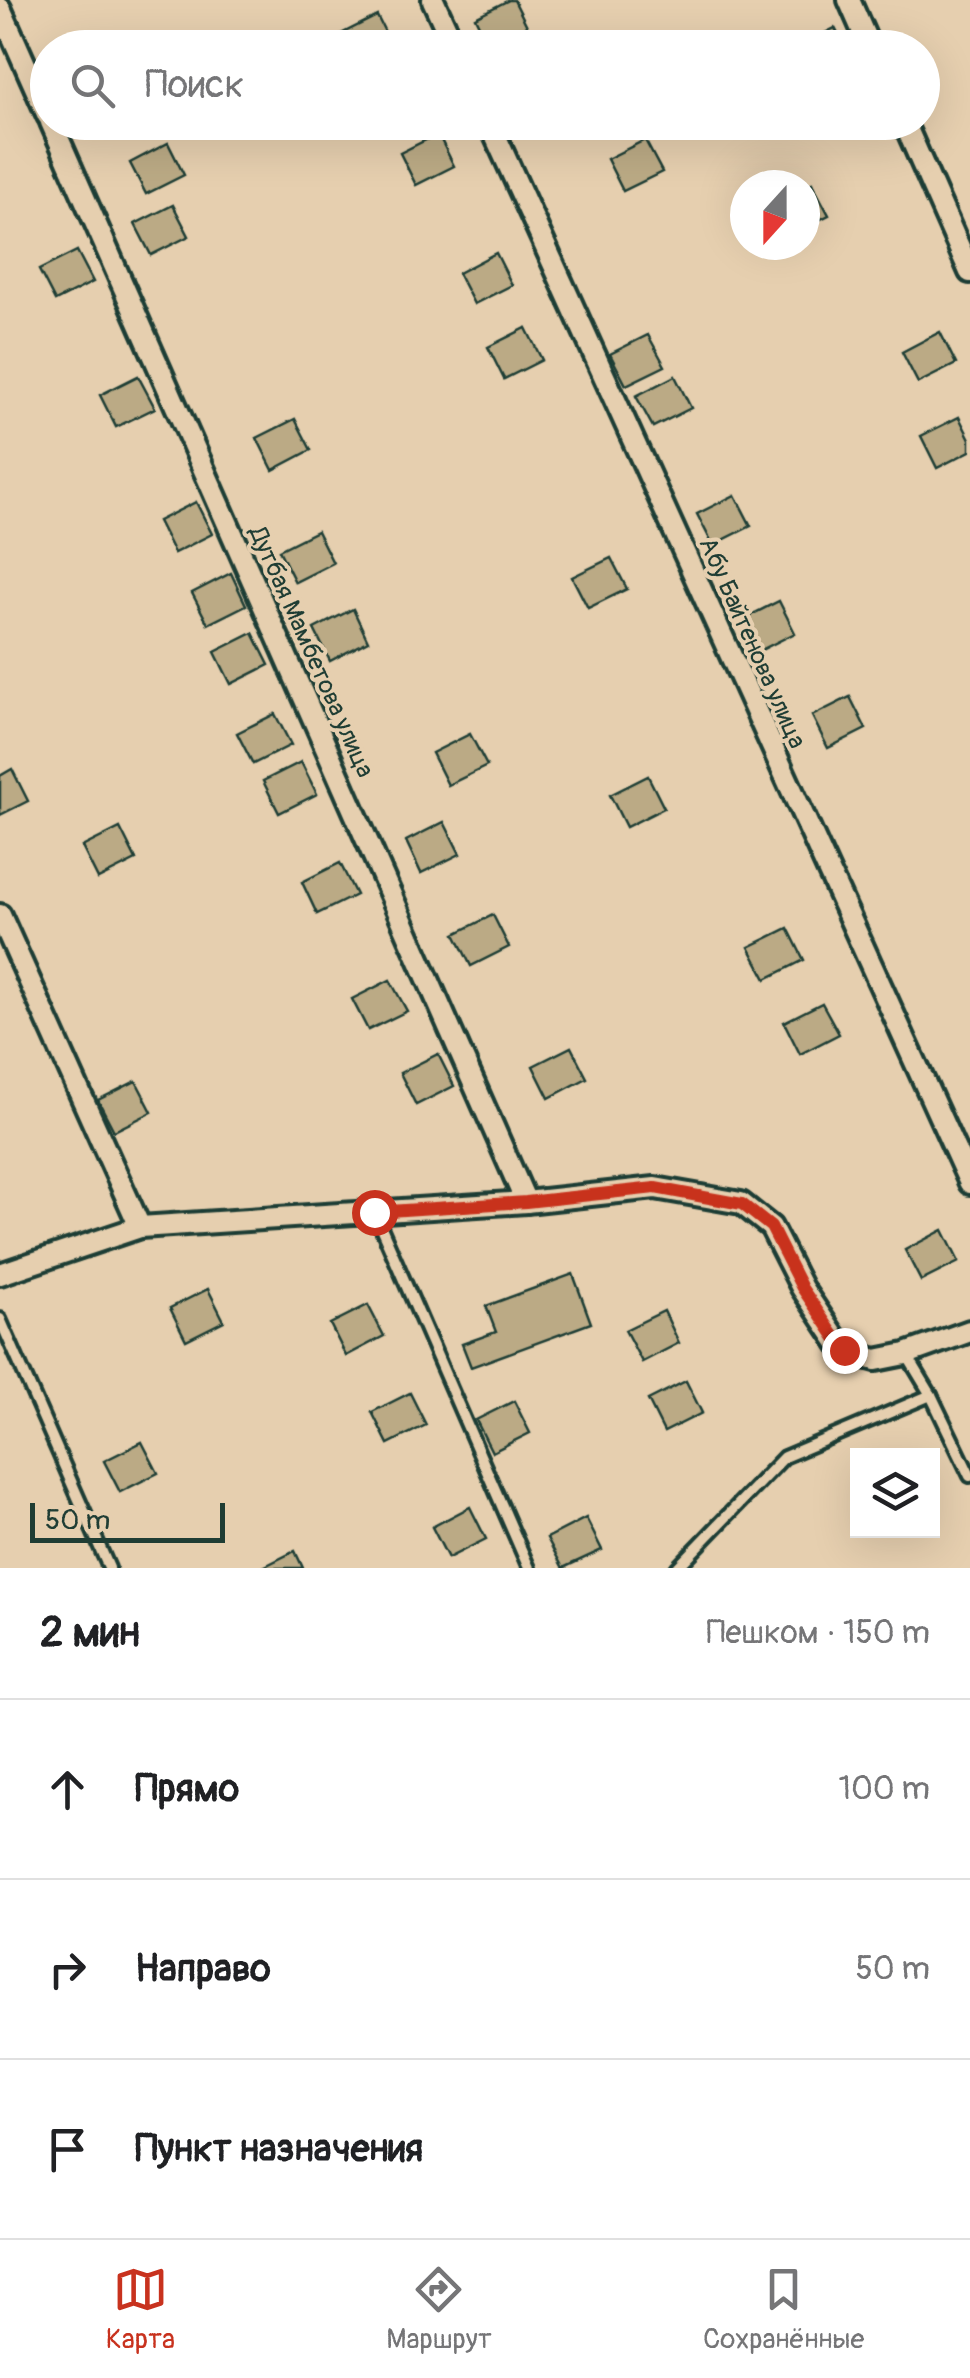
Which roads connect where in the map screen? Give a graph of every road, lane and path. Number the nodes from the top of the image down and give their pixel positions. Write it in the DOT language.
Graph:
graph roads {
  1 [pos="433,0"];
  2 [pos="849,0"];
  3 [pos="0,8"];
  4 [pos="447,30"];
  5 [pos="862,30"];
  6 [pos="30,76"];
  7 [pos="58,140"];
  8 [pos="497,140"];
  9 [pos="912,140"];
  10 [pos="970,272"];
  11 [pos="0,915"];
  12 [pos="970,1183"];
  13 [pos="526,1202"];
  14 [pos="374,1212"];
  15 [pos="140,1227"];
  16 [pos="0,1274"];
  17 [pos="0,1319"];
  18 [pos="970,1332"];
  19 [pos="906,1354"];
  20 [pos="931,1395"];
  21 [pos="970,1476"];
  22 [pos="109,1568"];
  23 [pos="529,1568"];
  24 [pos="677,1568"];
  1 -- 4 [label="street"];
  2 -- 5 [label="street"];
  3 -- 6 [label="street, Дутбая Мамбетова улица"];
  7 -- 13 [label="street, Дутбая Мамбетова улица"];
  8 -- 12 [label="street, Абу Байтенова улица"];
  9 -- 10 [label="street"];
  11 -- 15 [label="street"];
  13 -- 14 [label="street"];
  13 -- 19 [label="street"];
  14 -- 15 [label="street"];
  14 -- 23 [label="lane"];
  15 -- 16 [label="street"];
  17 -- 22 [label="lane"];
  18 -- 19 [label="street"];
  19 -- 20 [label="lane"];
  20 -- 21 [label="lane"];
  20 -- 24 [label="lane"];
}
